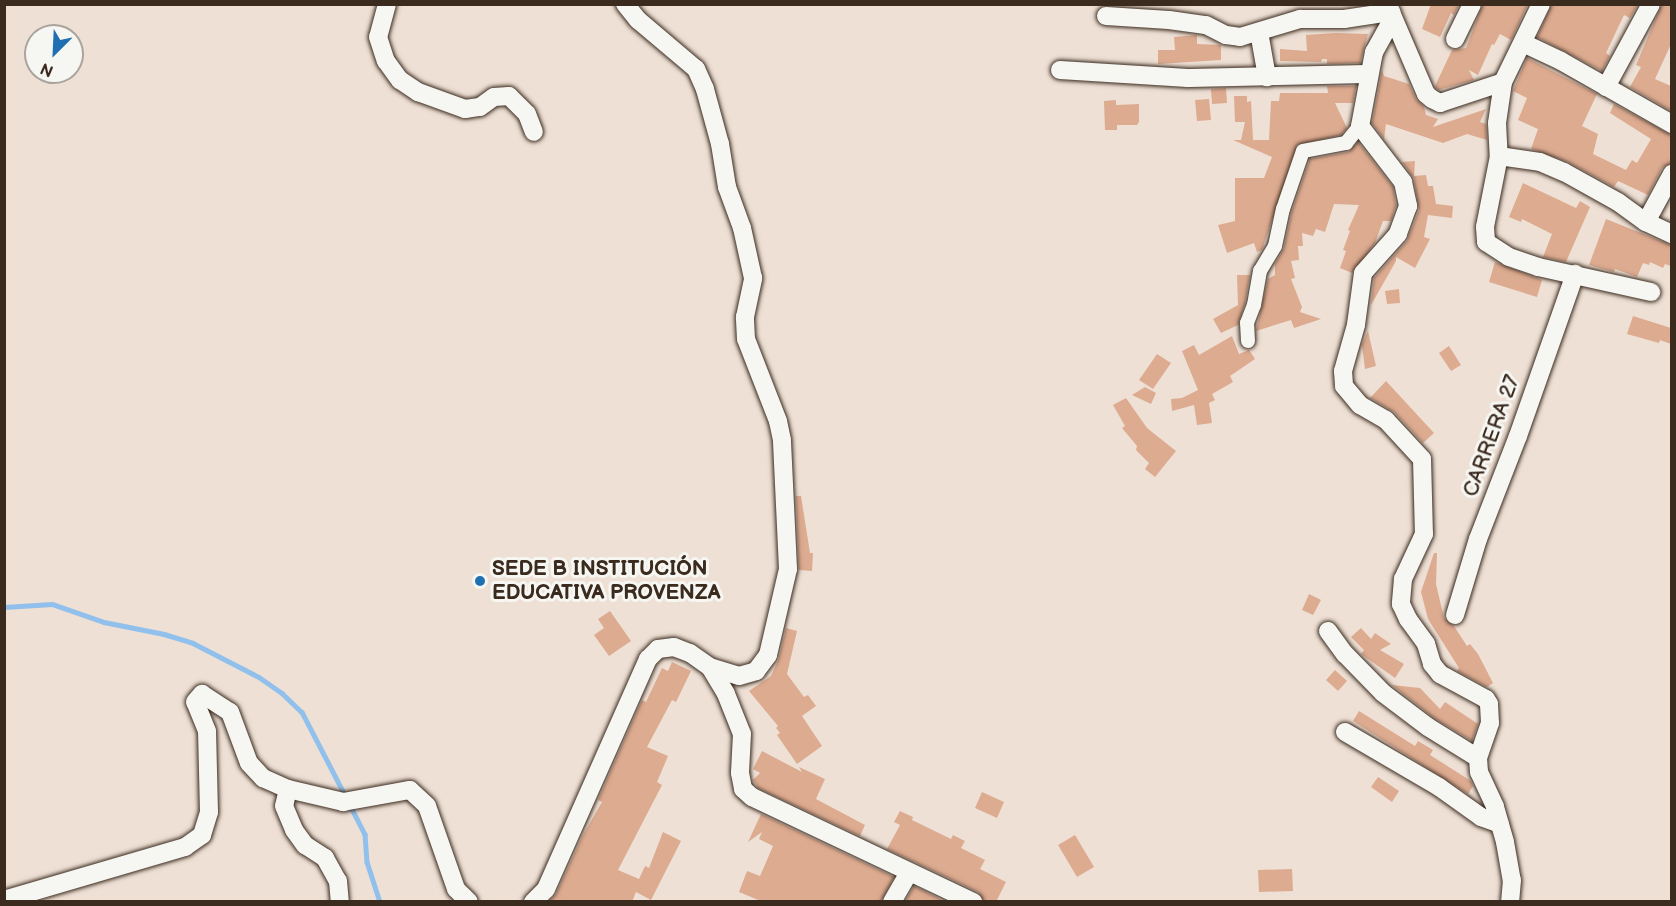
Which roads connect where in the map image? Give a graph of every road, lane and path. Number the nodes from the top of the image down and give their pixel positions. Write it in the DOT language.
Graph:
graph roads {
  1 [pos="387,4"];
  2 [pos="626,4"];
  3 [pos="1472,4"];
  4 [pos="1541,4"];
  5 [pos="1651,4"];
  6 [pos="1390,12"];
  7 [pos="1106,16"];
  8 [pos="1259,32"];
  9 [pos="1455,39"];
  10 [pos="1523,43"];
  11 [pos="1060,70"];
  12 [pos="1368,74"];
  13 [pos="1267,77"];
  14 [pos="1503,82"];
  15 [pos="1606,87"];
  16 [pos="1671,124"];
  17 [pos="1360,126"];
  18 [pos="534,132"];
  19 [pos="1499,156"];
  20 [pos="1671,174"];
  21 [pos="1646,222"];
  22 [pos="1671,234"];
  23 [pos="1575,274"];
  24 [pos="1651,292"];
  25 [pos="1248,341"];
  26 [pos="1455,615"];
  27 [pos="1328,630"];
  28 [pos="711,667"];
  29 [pos="1345,732"];
  30 [pos="1478,758"];
  31 [pos="288,789"];
  32 [pos="1500,824"];
  33 [pos="909,873"];
  34 [pos="4,900"];
  35 [pos="340,902"];
  36 [pos="469,902"];
  37 [pos="533,902"];
  38 [pos="892,902"];
  39 [pos="973,902"];
  40 [pos="1510,902"];
  1 -- 18 [label="street"];
  2 -- 28 [label="street"];
  3 -- 9 [label="street"];
  4 -- 10 [label="street"];
  5 -- 15 [label="street"];
  6 -- 8 [label="street"];
  6 -- 12 [label="street"];
  6 -- 14 [label="street"];
  7 -- 8 [label="street"];
  8 -- 13 [label="street"];
  10 -- 14 [label="street"];
  10 -- 15 [label="street"];
  11 -- 13 [label="street"];
  12 -- 13 [label="street"];
  12 -- 17 [label="street"];
  14 -- 19 [label="street"];
  15 -- 16 [label="street"];
  17 -- 25 [label="street"];
  17 -- 30 [label="street"];
  19 -- 21 [label="street"];
  19 -- 23 [label="street"];
  20 -- 21 [label="street"];
  21 -- 22 [label="street"];
  23 -- 24 [label="street"];
  23 -- 26 [label="street, CARRERA 27"];
  27 -- 30 [label="street"];
  28 -- 33 [label="street"];
  28 -- 37 [label="street"];
  29 -- 32 [label="street"];
  30 -- 32 [label="street"];
  31 -- 34 [label="street"];
  31 -- 35 [label="street"];
  31 -- 36 [label="street"];
  32 -- 40 [label="street"];
  33 -- 38 [label="street"];
  33 -- 39 [label="street"];
}
